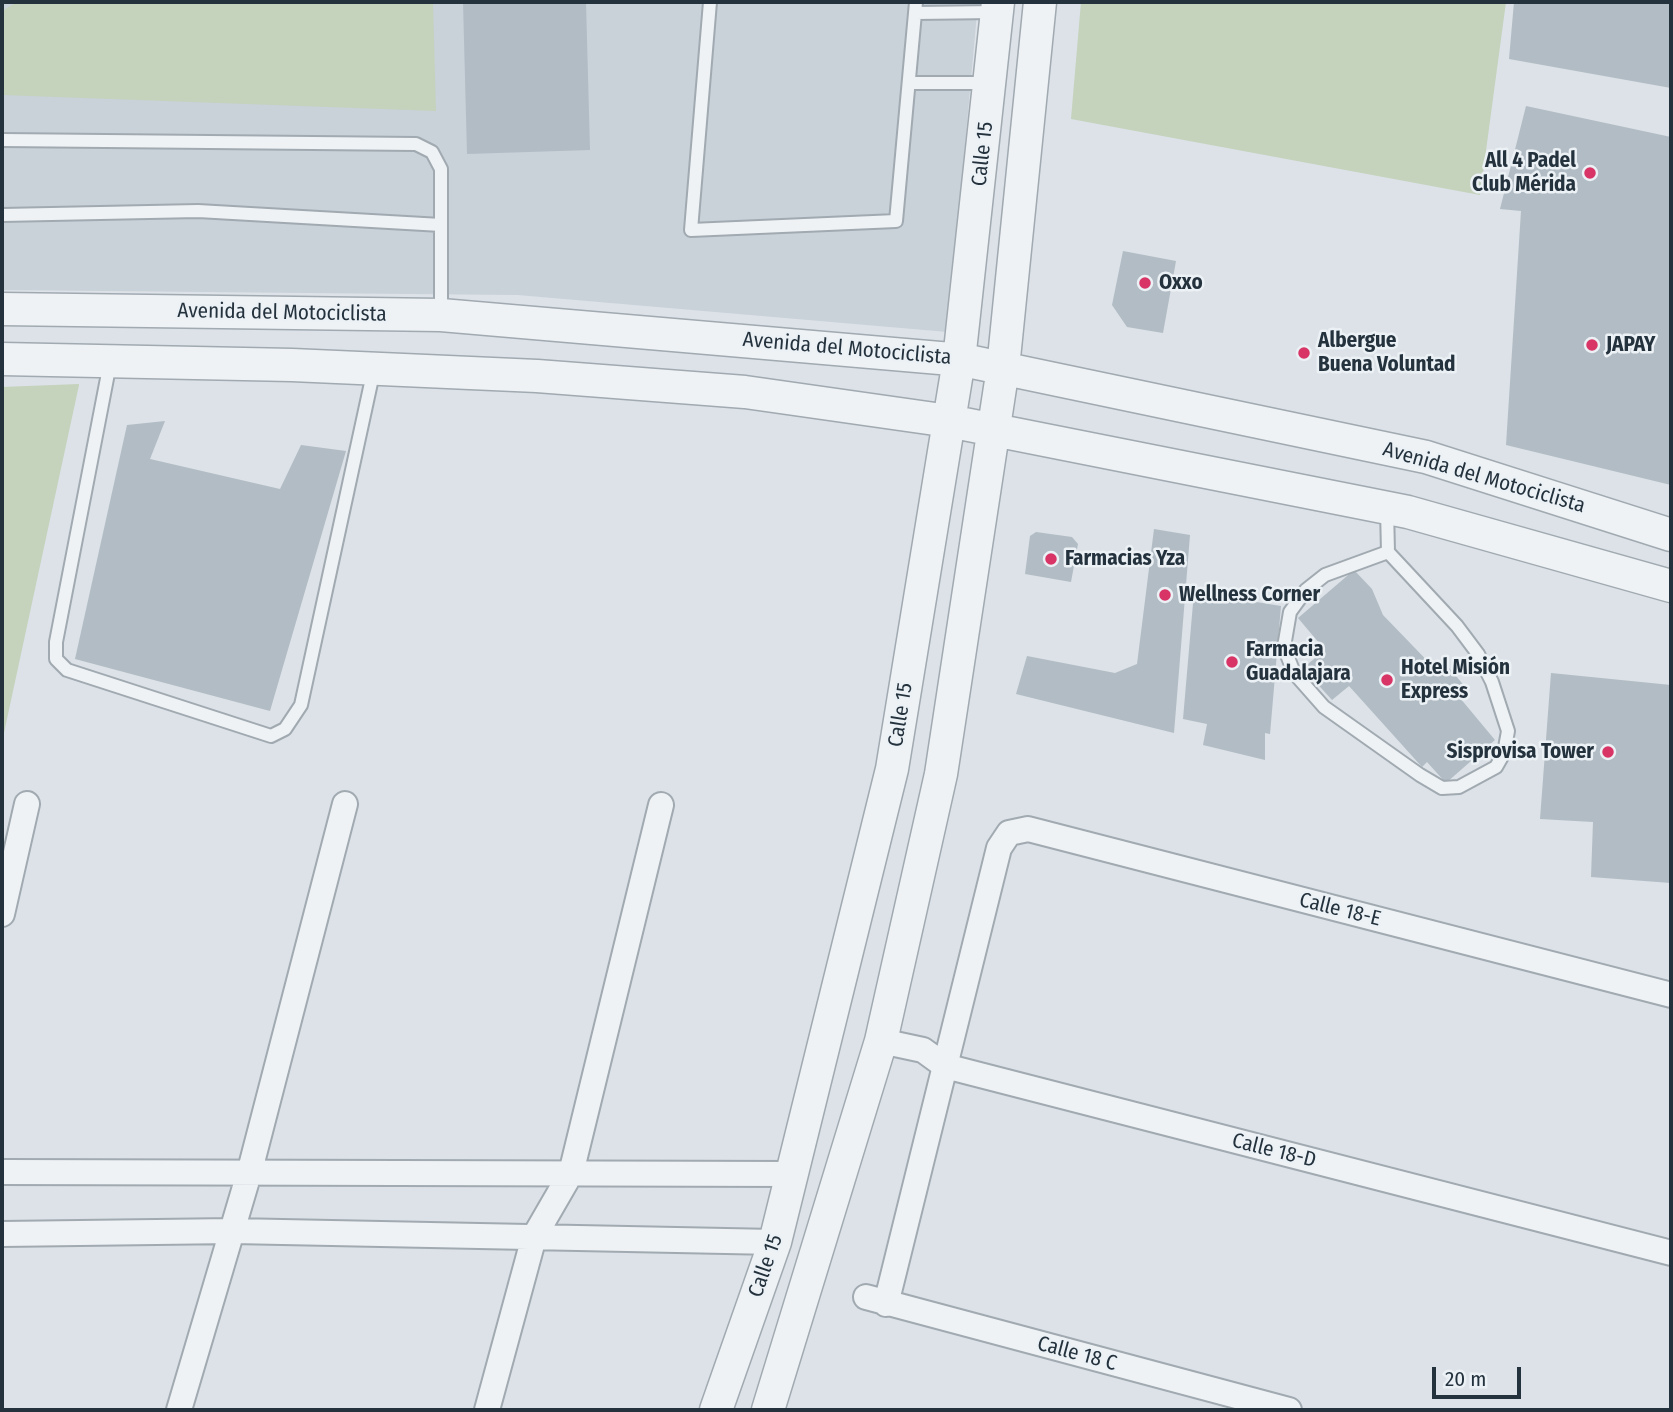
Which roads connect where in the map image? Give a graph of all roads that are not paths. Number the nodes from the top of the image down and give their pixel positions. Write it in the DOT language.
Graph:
graph roads {
  1 [pos="710,2"];
  2 [pos="1040,2"];
  3 [pos="916,7"];
  4 [pos="997,7"];
  5 [pos="909,83"];
  6 [pos="991,83"];
  7 [pos="2,140"];
  8 [pos="2,215"];
  9 [pos="441,225"];
  10 [pos="2,309"];
  11 [pos="441,315"];
  12 [pos="2,359"];
  13 [pos="959,360"];
  14 [pos="110,361"];
  15 [pos="1003,368"];
  16 [pos="374,369"];
  17 [pos="949,421"];
  18 [pos="992,430"];
  19 [pos="1387,508"];
  20 [pos="1671,535"];
  21 [pos="1388,552"];
  22 [pos="1671,586"];
  23 [pos="27,804"];
  24 [pos="345,804"];
  25 [pos="661,805"];
  26 [pos="2,915"];
  27 [pos="1671,995"];
  28 [pos="881,1041"];
  29 [pos="945,1066"];
  30 [pos="250,1170"];
  31 [pos="2,1172"];
  32 [pos="571,1173"];
  33 [pos="793,1174"];
  34 [pos="233,1231"];
  35 [pos="2,1234"];
  36 [pos="534,1237"];
  37 [pos="775,1242"];
  38 [pos="1671,1253"];
  39 [pos="179,1410"];
  40 [pos="487,1410"];
  41 [pos="716,1410"];
  42 [pos="768,1410"];
  43 [pos="1289,1410"];
  1 -- 5 [label="lane"];
  2 -- 15 [label="street, Calle 15"];
  3 -- 4 [label="lane"];
  3 -- 5 [label="lane"];
  4 -- 6 [label="street, Calle 15"];
  5 -- 6 [label="lane"];
  6 -- 13 [label="street, Calle 15"];
  7 -- 9 [label="lane"];
  8 -- 9 [label="lane"];
  9 -- 11 [label="lane"];
  10 -- 11 [label="street, Avenida del Motociclista"];
  11 -- 13 [label="street, Avenida del Motociclista"];
  12 -- 14 [label="street"];
  13 -- 15 [label="street, Avenida del Motociclista"];
  13 -- 17 [label="street, Calle 15"];
  14 -- 16 [label="street"];
  14 -- 16 [label="lane"];
  15 -- 18 [label="street, Calle 15"];
  15 -- 20 [label="street, Avenida del Motociclista"];
  16 -- 17 [label="street"];
  17 -- 18 [label="street"];
  17 -- 33 [label="street, Calle 15"];
  18 -- 19 [label="street"];
  18 -- 28 [label="street, Calle 15"];
  19 -- 21 [label="lane"];
  19 -- 22 [label="street"];
  21 -- 21 [label="lane"];
  23 -- 26 [label="street"];
  24 -- 30 [label="street"];
  25 -- 32 [label="street"];
  27 -- 29 [label="street, Calle 18-E"];
  28 -- 29 [label="street, Calle 18-D"];
  28 -- 42 [label="street, Calle 15"];
  29 -- 38 [label="street, Calle 18-D"];
  29 -- 43 [label="street, Calle 18 C"];
  30 -- 31 [label="street"];
  30 -- 32 [label="street"];
  30 -- 34 [label="street"];
  32 -- 33 [label="street"];
  32 -- 36 [label="street"];
  33 -- 37 [label="street, Calle 15"];
  34 -- 35 [label="street"];
  34 -- 36 [label="street"];
  34 -- 39 [label="street"];
  36 -- 37 [label="street"];
  36 -- 40 [label="street"];
  37 -- 41 [label="street, Calle 15"];
}
